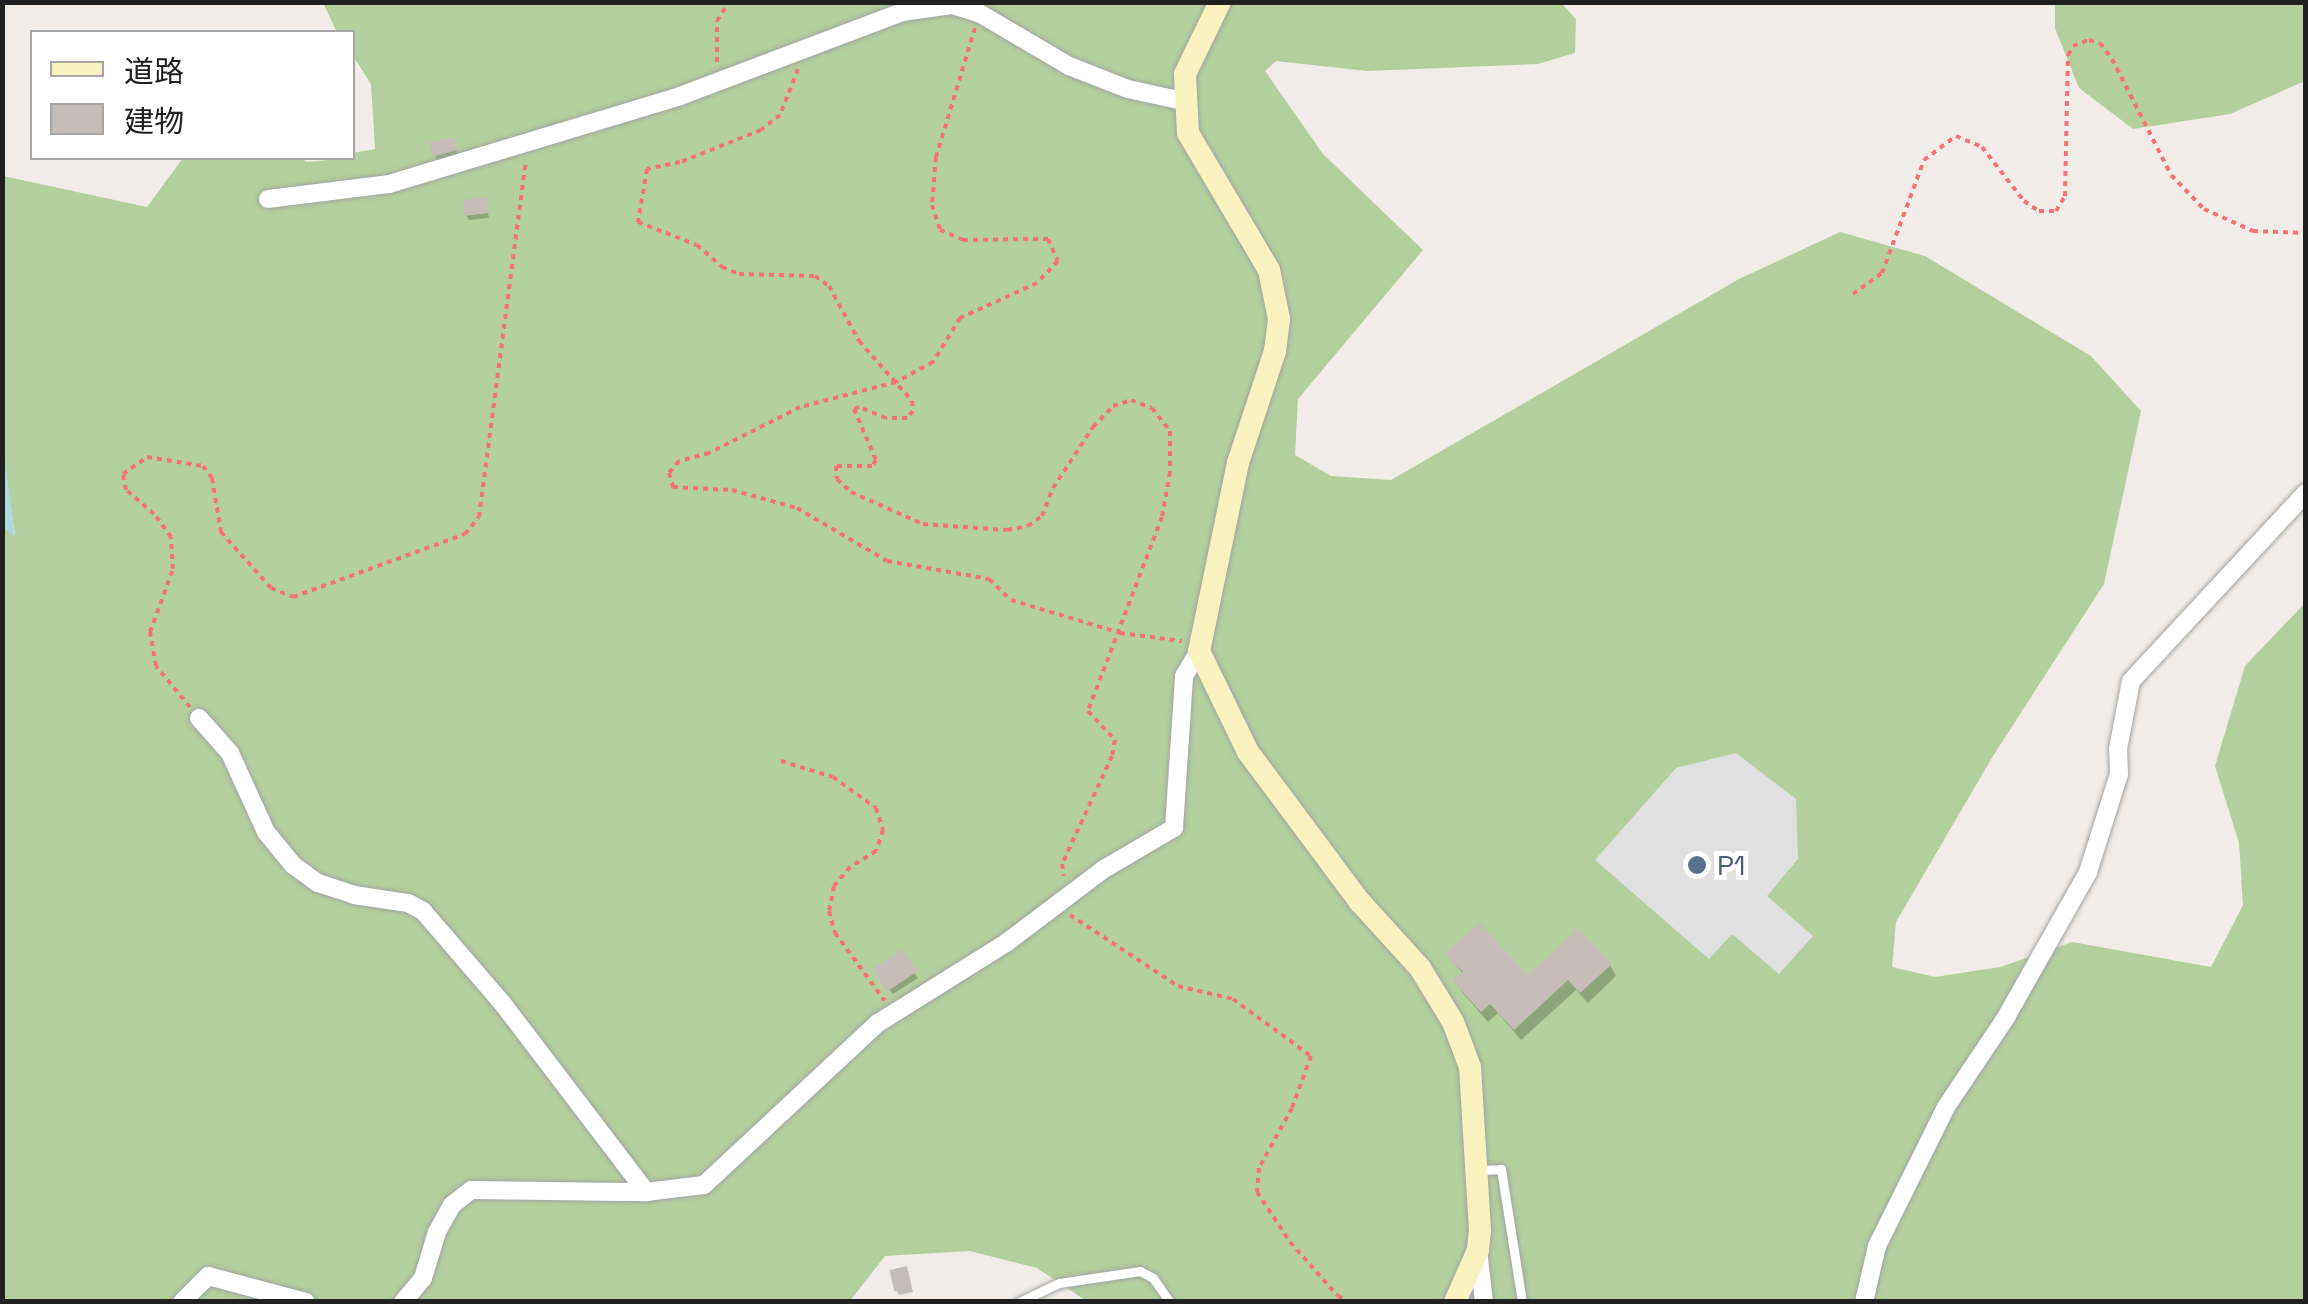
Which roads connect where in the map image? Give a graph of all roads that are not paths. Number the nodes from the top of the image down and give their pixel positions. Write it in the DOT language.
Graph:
graph roads {
  1 [pos="1220,2"];
  2 [pos="1183,100"];
  3 [pos="268,199"];
  4 [pos="2306,494"];
  5 [pos="1200,648"];
  6 [pos="199,718"];
  7 [pos="1478,1170"];
  8 [pos="646,1192"];
  9 [pos="1478,1250"];
  10 [pos="182,1302"];
  11 [pos="306,1302"];
  12 [pos="403,1302"];
  13 [pos="1019,1302"];
  14 [pos="1170,1302"];
  15 [pos="1455,1302"];
  16 [pos="1484,1302"];
  17 [pos="1522,1302"];
  18 [pos="1864,1302"];
  1 -- 2 [label="street"];
  2 -- 3 [label="street"];
  2 -- 5 [label="street"];
  4 -- 18 [label="street"];
  5 -- 7 [label="street"];
  5 -- 8 [label="street"];
  6 -- 8 [label="street"];
  7 -- 9 [label="street"];
  7 -- 17 [label="lane"];
  8 -- 12 [label="street"];
  9 -- 15 [label="street"];
  9 -- 16 [label="street"];
  10 -- 11 [label="street"];
  13 -- 14 [label="lane"];
}
